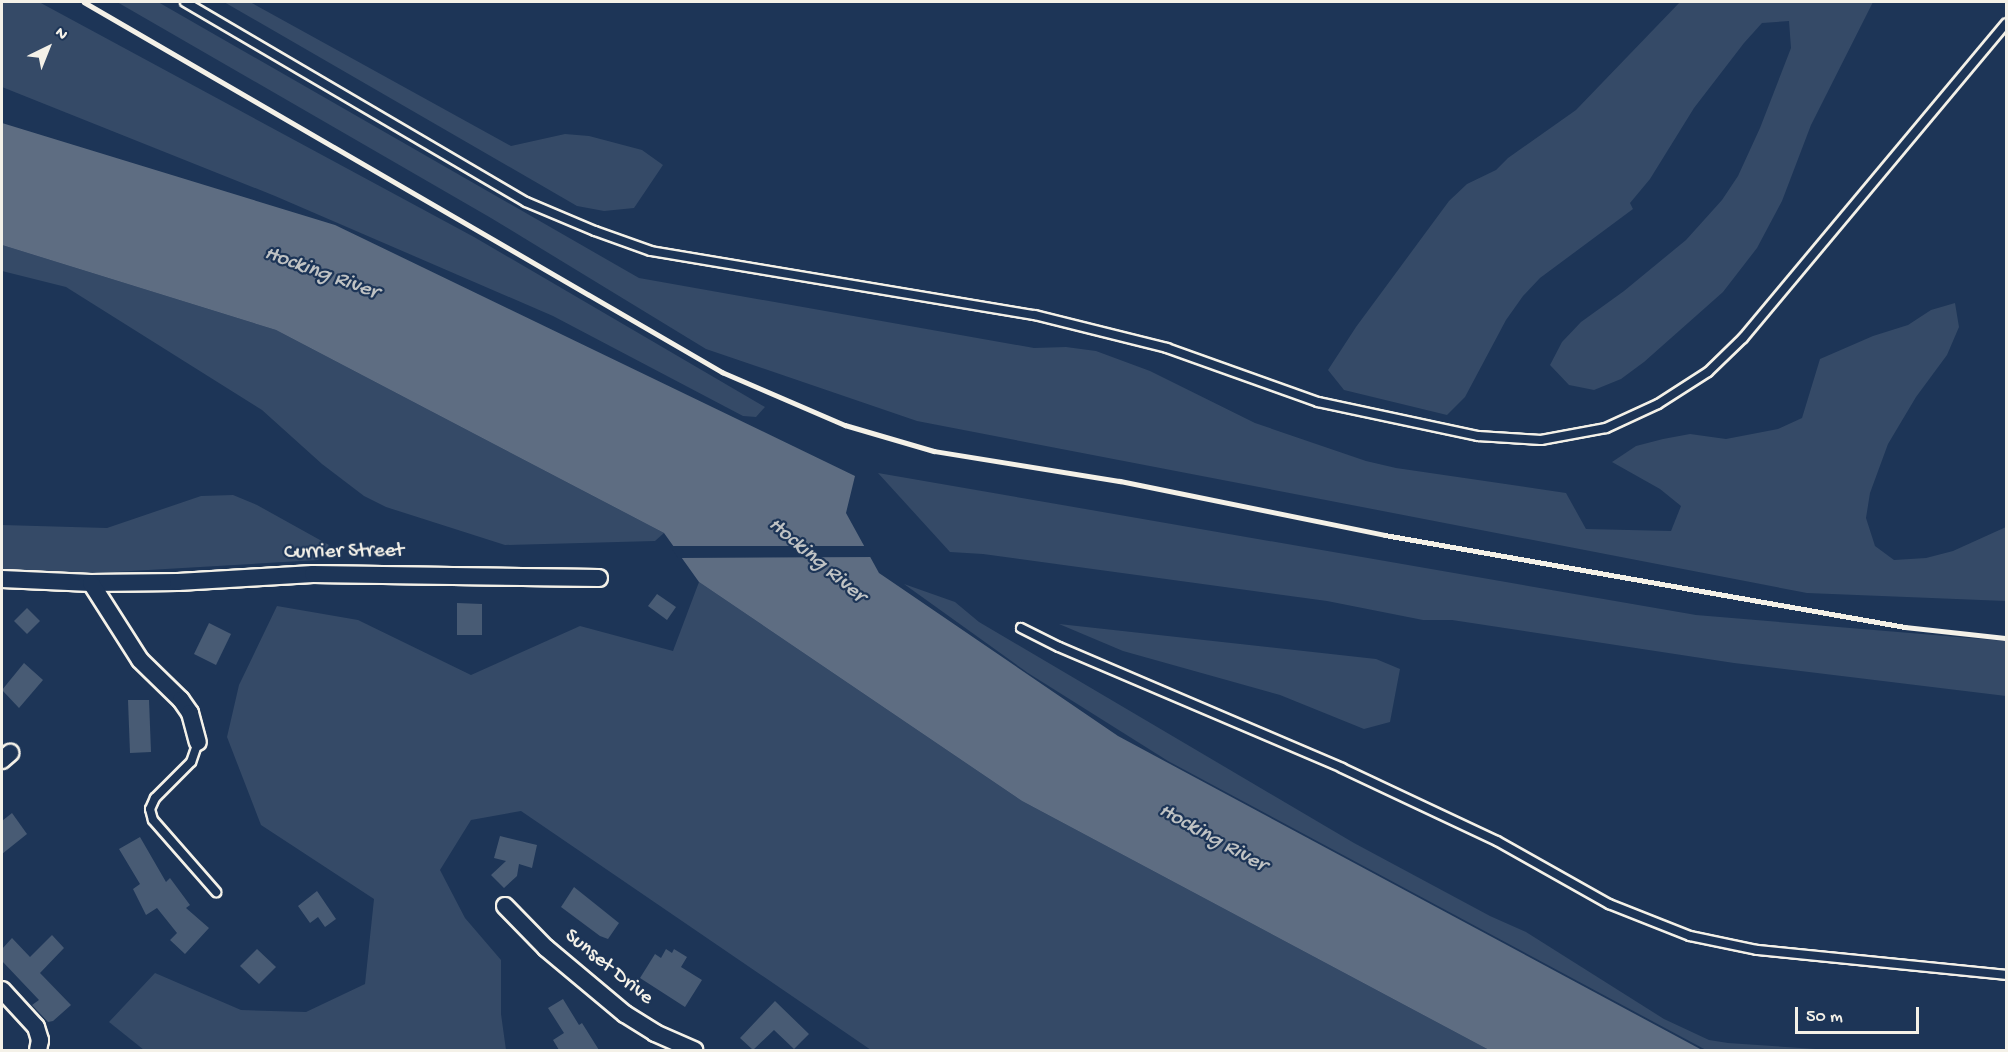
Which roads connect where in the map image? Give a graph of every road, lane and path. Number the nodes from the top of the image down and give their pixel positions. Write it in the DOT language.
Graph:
graph roads {
  1 [pos="185,2"];
  2 [pos="2007,23"];
  3 [pos="599,578"];
  4 [pos="2,579"];
  5 [pos="91,583"];
  6 [pos="1021,628"];
  7 [pos="198,742"];
  8 [pos="216,892"];
  9 [pos="505,906"];
  10 [pos="2007,975"];
  11 [pos="2,990"];
  12 [pos="39,1049"];
  13 [pos="694,1050"];
  1 -- 2 [label="lane"];
  3 -- 5 [label="street, Currier Street"];
  4 -- 5 [label="street, Currier Street"];
  5 -- 7 [label="street"];
  6 -- 10 [label="lane"];
  7 -- 8 [label="lane"];
  9 -- 13 [label="street, Sunset Drive"];
  11 -- 12 [label="street"];
}
